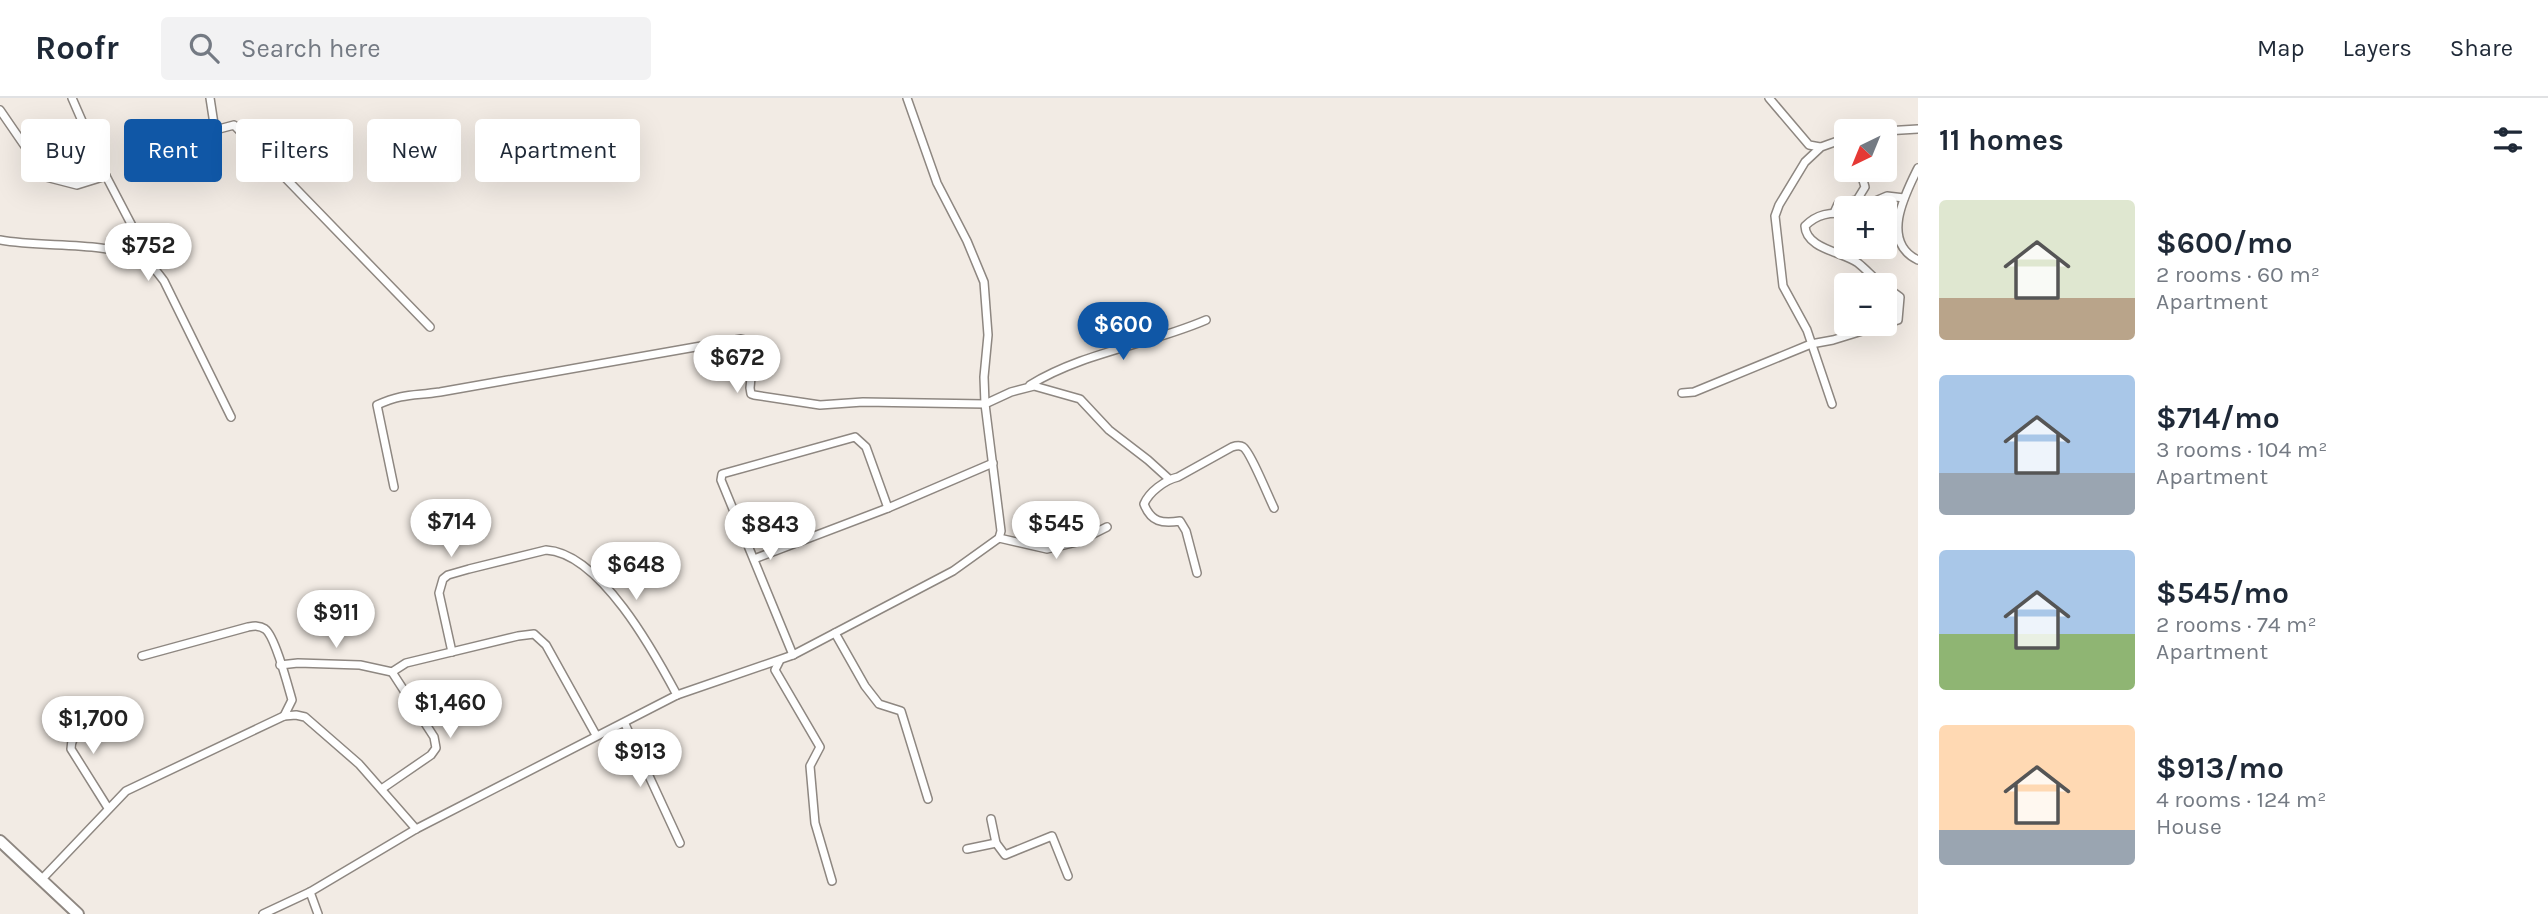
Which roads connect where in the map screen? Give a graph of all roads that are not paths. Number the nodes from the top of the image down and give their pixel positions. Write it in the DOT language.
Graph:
graph roads {
  1 [pos="72,98"];
  2 [pos="210,98"];
  3 [pos="906,98"];
  4 [pos="1769,98"];
  5 [pos="0,110"];
  6 [pos="81,119"];
  7 [pos="1918,129"];
  8 [pos="1897,130"];
  9 [pos="21,141"];
  10 [pos="1834,142"];
  11 [pos="1821,147"];
  12 [pos="1918,168"];
  13 [pos="65,182"];
  14 [pos="87,182"];
  15 [pos="109,182"];
  16 [pos="1897,197"];
  17 [pos="1904,198"];
  18 [pos="1834,213"];
  19 [pos="0,240"];
  20 [pos="1834,250"];
  21 [pos="1853,259"];
  22 [pos="1918,260"];
  23 [pos="153,266"];
  24 [pos="1870,273"];
  25 [pos="1897,295"];
  26 [pos="1206,320"];
  27 [pos="1897,320"];
  28 [pos="430,327"];
  29 [pos="1846,336"];
  30 [pos="1811,344"];
  31 [pos="1029,385"];
  32 [pos="1682,393"];
  33 [pos="985,404"];
  34 [pos="1832,404"];
  35 [pos="231,418"];
  36 [pos="993,463"];
  37 [pos="1169,479"];
  38 [pos="394,487"];
  39 [pos="888,508"];
  40 [pos="1274,508"];
  41 [pos="1107,527"];
  42 [pos="999,538"];
  43 [pos="754,559"];
  44 [pos="1197,573"];
  45 [pos="835,633"];
  46 [pos="452,652"];
  47 [pos="793,655"];
  48 [pos="142,656"];
  49 [pos="779,662"];
  50 [pos="280,665"];
  51 [pos="392,672"];
  52 [pos="677,695"];
  53 [pos="113,714"];
  54 [pos="284,716"];
  55 [pos="625,724"];
  56 [pos="596,735"];
  57 [pos="383,788"];
  58 [pos="928,799"];
  59 [pos="108,808"];
  60 [pos="990,819"];
  61 [pos="416,829"];
  62 [pos="0,841"];
  63 [pos="996,842"];
  64 [pos="680,843"];
  65 [pos="967,849"];
  66 [pos="1068,876"];
  67 [pos="42,879"];
  68 [pos="832,881"];
  69 [pos="310,892"];
  70 [pos="78,914"];
  71 [pos="263,914"];
  72 [pos="318,914"];
  1 -- 6 [label="street"];
  2 -- 28 [label="street"];
  3 -- 33 [label="street"];
  4 -- 11 [label="street"];
  5 -- 9 [label="street"];
  7 -- 8 [label="street"];
  10 -- 11 [label="street"];
  11 -- 30 [label="street"];
  12 -- 17 [label="street"];
  13 -- 14 [label="street"];
  15 -- 23 [label="street"];
  16 -- 17 [label="street"];
  17 -- 22 [label="street"];
  18 -- 20 [label="street"];
  19 -- 23 [label="street"];
  21 -- 24 [label="street"];
  23 -- 35 [label="street"];
  25 -- 27 [label="street"];
  26 -- 31 [label="street"];
  29 -- 30 [label="street"];
  30 -- 32 [label="street"];
  30 -- 34 [label="street"];
  31 -- 33 [label="street"];
  31 -- 37 [label="street"];
  33 -- 36 [label="street"];
  33 -- 38 [label="street"];
  36 -- 39 [label="street"];
  36 -- 42 [label="street"];
  37 -- 40 [label="street"];
  37 -- 44 [label="street"];
  39 -- 43 [label="street"];
  39 -- 43 [label="street"];
  41 -- 42 [label="street"];
  42 -- 45 [label="street"];
  43 -- 47 [label="street"];
  45 -- 47 [label="street"];
  45 -- 58 [label="street"];
  46 -- 51 [label="street"];
  46 -- 52 [label="street"];
  46 -- 56 [label="street"];
  47 -- 49 [label="street"];
  48 -- 50 [label="street"];
  49 -- 52 [label="street"];
  49 -- 68 [label="street"];
  50 -- 51 [label="street"];
  50 -- 54 [label="street"];
  51 -- 57 [label="street"];
  52 -- 55 [label="street"];
  53 -- 59 [label="street"];
  54 -- 57 [label="street"];
  54 -- 59 [label="street"];
  55 -- 56 [label="street"];
  55 -- 64 [label="street"];
  56 -- 61 [label="street"];
  57 -- 61 [label="street"];
  59 -- 67 [label="street"];
  60 -- 63 [label="street"];
  61 -- 69 [label="street"];
  62 -- 67 [label="street"];
  63 -- 65 [label="street"];
  63 -- 66 [label="street"];
  67 -- 70 [label="street"];
  69 -- 71 [label="street"];
  69 -- 72 [label="street"];
}
